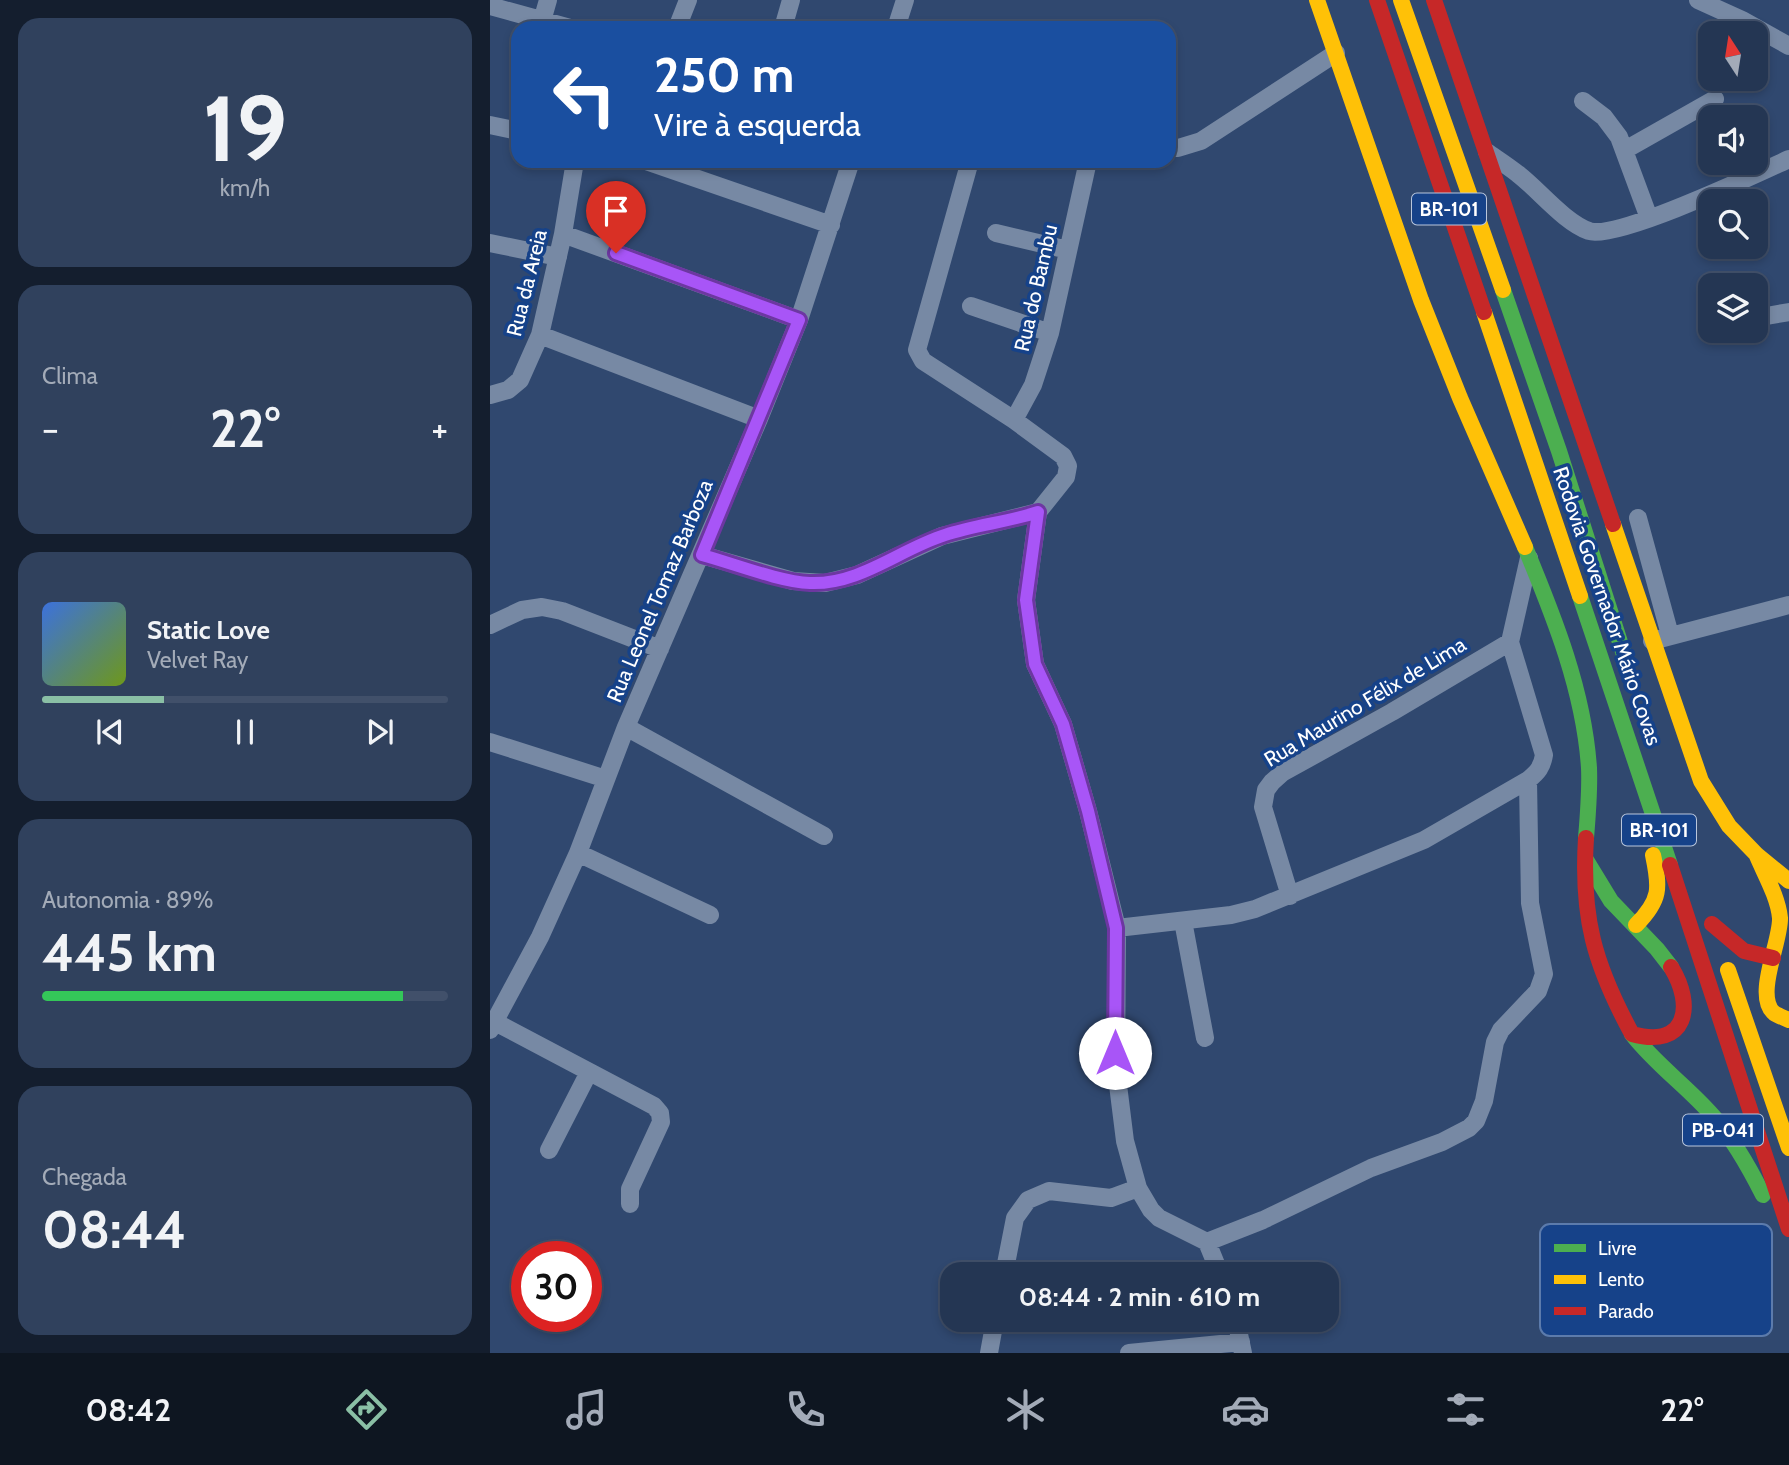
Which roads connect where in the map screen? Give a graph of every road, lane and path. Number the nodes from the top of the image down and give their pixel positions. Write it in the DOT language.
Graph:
graph roads {
  1 [pos="548,0"];
  2 [pos="688,0"];
  3 [pos="792,0"];
  4 [pos="905,0"];
  5 [pos="1317,0"];
  6 [pos="1377,0"];
  7 [pos="1401,0"];
  8 [pos="1434,0"];
  9 [pos="1698,0"];
  10 [pos="490,6"];
  11 [pos="542,21"];
  12 [pos="680,21"];
  13 [pos="785,21"];
  14 [pos="898,21"];
  15 [pos="1789,46"];
  16 [pos="1336,53"];
  17 [pos="1715,99"];
  18 [pos="1583,101"];
  19 [pos="490,125"];
  20 [pos="511,130"];
  21 [pos="1176,148"];
  22 [pos="1625,150"];
  23 [pos="1487,152"];
  24 [pos="1789,159"];
  25 [pos="574,168"];
  26 [pos="666,168"];
  27 [pos="849,168"];
  28 [pos="968,168"];
  29 [pos="1086,168"];
  30 [pos="1649,218"];
  31 [pos="831,225"];
  32 [pos="996,233"];
  33 [pos="563,234"];
  34 [pos="490,243"];
  35 [pos="1068,250"];
  36 [pos="558,257"];
  37 [pos="971,306"];
  38 [pos="1789,312"];
  39 [pos="1768,316"];
  40 [pos="799,320"];
  41 [pos="1050,334"];
  42 [pos="540,335"];
  43 [pos="490,395"];
  44 [pos="759,419"];
  45 [pos="1014,420"];
  46 [pos="1038,512"];
  47 [pos="1638,518"];
  48 [pos="702,555"];
  49 [pos="1529,558"];
  50 [pos="1789,605"];
  51 [pos="490,625"];
  52 [pos="1670,635"];
  53 [pos="1652,641"];
  54 [pos="1510,642"];
  55 [pos="660,649"];
  56 [pos="1632,680"];
  57 [pos="626,727"];
  58 [pos="1630,741"];
  59 [pos="490,742"];
  60 [pos="606,779"];
  61 [pos="1528,780"];
  62 [pos="824,836"];
  63 [pos="578,853"];
  64 [pos="1757,855"];
  65 [pos="1586,860"];
  66 [pos="1789,881"];
  67 [pos="1290,895"];
  68 [pos="710,915"];
  69 [pos="1183,921"];
  70 [pos="1636,925"];
  71 [pos="1116,928"];
  72 [pos="1773,958"];
  73 [pos="1789,1020"];
  74 [pos="493,1026"];
  75 [pos="1632,1034"];
  76 [pos="1205,1038"];
  77 [pos="589,1072"];
  78 [pos="1789,1148"];
  79 [pos="549,1150"];
  80 [pos="1138,1188"];
  81 [pos="630,1204"];
  82 [pos="1789,1229"];
  83 [pos="1207,1242"];
  84 [pos="1789,1244"];
  85 [pos="1006,1262"];
  86 [pos="1215,1262"];
  87 [pos="993,1332"];
  88 [pos="1242,1348"];
  89 [pos="989,1353"];
  90 [pos="1129,1353"];
  1 -- 11 [label="street"];
  2 -- 12 [label="street"];
  3 -- 13 [label="street"];
  4 -- 14 [label="street"];
  5 -- 16 [label="main road, PB-041"];
  6 -- 58 [label="main road, Rodovia Governador Mário Covas / BR-101"];
  7 -- 56 [label="main road, Rodovia Governador Mário Covas / BR-101"];
  8 -- 23 [label="main road"];
  9 -- 15 [label="street"];
  10 -- 11 [label="street"];
  16 -- 21 [label="street"];
  16 -- 49 [label="main road, PB-041"];
  17 -- 22 [label="street"];
  18 -- 22 [label="street"];
  19 -- 20 [label="street"];
  22 -- 30 [label="street"];
  23 -- 30 [label="street"];
  23 -- 53 [label="main road"];
  24 -- 30 [label="street"];
  25 -- 33 [label="street, Rua da Areia"];
  26 -- 31 [label="street"];
  27 -- 31 [label="street, Rua Leonel Tomaz Barboza"];
  28 -- 45 [label="street"];
  29 -- 35 [label="street, Rua do Bambu"];
  31 -- 40 [label="street, Rua Leonel Tomaz Barboza"];
  32 -- 35 [label="street"];
  33 -- 36 [label="street, Rua da Areia"];
  33 -- 40 [label="street"];
  34 -- 36 [label="street"];
  35 -- 41 [label="street, Rua do Bambu"];
  36 -- 42 [label="street, Rua da Areia"];
  37 -- 41 [label="street"];
  38 -- 39 [label="street"];
  40 -- 44 [label="street, Rua Leonel Tomaz Barboza"];
  41 -- 45 [label="street, Rua do Bambu"];
  42 -- 43 [label="street, Rua da Areia"];
  42 -- 44 [label="street"];
  44 -- 48 [label="street, Rua Leonel Tomaz Barboza"];
  45 -- 46 [label="street"];
  46 -- 48 [label="street"];
  46 -- 71 [label="street"];
  47 -- 52 [label="street"];
  48 -- 55 [label="street, Rua Leonel Tomaz Barboza"];
  49 -- 54 [label="street"];
  49 -- 65 [label="main road, PB-041"];
  50 -- 52 [label="street"];
  51 -- 55 [label="street"];
  52 -- 53 [label="street"];
  53 -- 64 [label="main road"];
  54 -- 61 [label="street"];
  54 -- 67 [label="street, Rua Maurino Félix de Lima"];
  55 -- 57 [label="street, Rua Leonel Tomaz Barboza"];
  57 -- 60 [label="street, Rua Leonel Tomaz Barboza"];
  57 -- 62 [label="street"];
  58 -- 70 [label="main road"];
  58 -- 82 [label="main road, Rodovia Governador Mário Covas / BR-101"];
  59 -- 60 [label="street"];
  60 -- 63 [label="street, Rua Leonel Tomaz Barboza"];
  61 -- 67 [label="street"];
  61 -- 83 [label="street"];
  63 -- 68 [label="street"];
  63 -- 74 [label="street, Rua Leonel Tomaz Barboza"];
  64 -- 66 [label="main road"];
  64 -- 72 [label="main road"];
  65 -- 70 [label="main road"];
  65 -- 75 [label="main road, PB-041"];
  67 -- 69 [label="street"];
  69 -- 71 [label="street"];
  69 -- 76 [label="street"];
  70 -- 75 [label="main road"];
  71 -- 80 [label="street"];
  72 -- 73 [label="main road"];
  72 -- 78 [label="main road"];
  74 -- 77 [label="street"];
  75 -- 84 [label="main road, PB-041"];
  77 -- 79 [label="street"];
  77 -- 81 [label="street"];
  80 -- 83 [label="street"];
  80 -- 85 [label="street"];
  83 -- 86 [label="street"];
  87 -- 89 [label="street"];
  88 -- 90 [label="street"];
}
